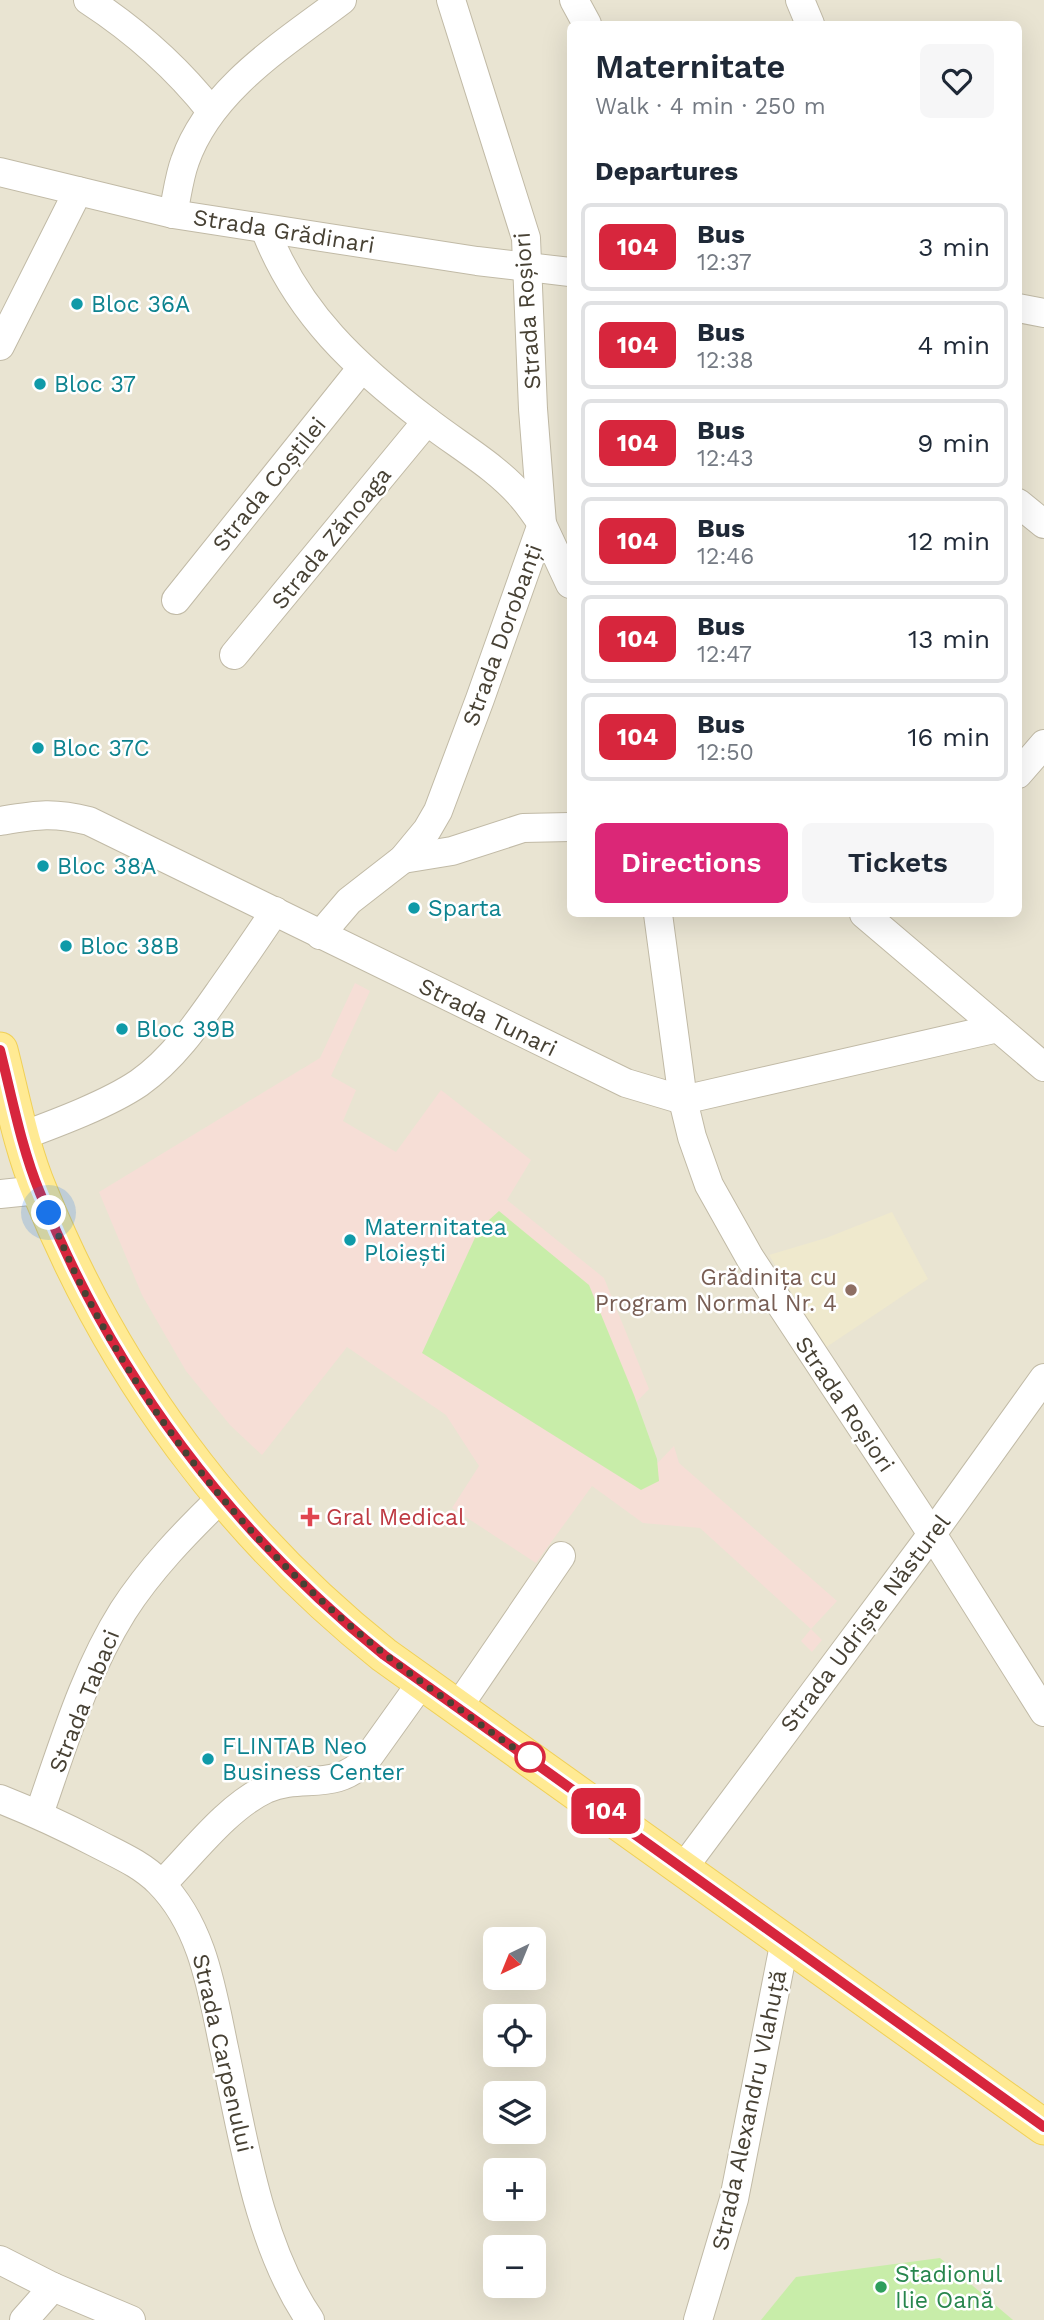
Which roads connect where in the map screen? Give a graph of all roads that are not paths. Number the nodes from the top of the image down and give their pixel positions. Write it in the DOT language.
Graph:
graph roads {
  1 [pos="89,0"];
  2 [pos="342,0"];
  3 [pos="451,0"];
  4 [pos="574,0"];
  5 [pos="800,0"];
  6 [pos="585,21"];
  7 [pos="809,21"];
  8 [pos="211,111"];
  9 [pos="0,172"];
  10 [pos="78,191"];
  11 [pos="173,214"];
  12 [pos="265,229"];
  13 [pos="529,267"];
  14 [pos="567,272"];
  15 [pos="1022,309"];
  16 [pos="1044,313"];
  17 [pos="0,346"];
  18 [pos="361,369"];
  19 [pos="427,421"];
  20 [pos="1022,506"];
  21 [pos="542,524"];
  22 [pos="1044,524"];
  23 [pos="567,578"];
  24 [pos="176,600"];
  25 [pos="234,655"];
  26 [pos="1044,744"];
  27 [pos="1022,769"];
  28 [pos="0,821"];
  29 [pos="567,827"];
  30 [pos="403,859"];
  31 [pos="275,911"];
  32 [pos="658,917"];
  33 [pos="883,919"];
  34 [pos="320,935"];
  35 [pos="998,1028"];
  36 [pos="0,1049"];
  37 [pos="1044,1068"];
  38 [pos="683,1100"];
  39 [pos="22,1136"];
  40 [pos="39,1191"];
  41 [pos="0,1194"];
  42 [pos="1044,1378"];
  43 [pos="221,1498"];
  44 [pos="932,1534"];
  45 [pos="561,1556"];
  46 [pos="422,1682"];
  47 [pos="458,1707"];
  48 [pos="1044,1712"];
  49 [pos="0,1798"];
  50 [pos="39,1814"];
  51 [pos="684,1867"];
  52 [pos="162,1884"];
  53 [pos="785,1940"];
  54 [pos="1044,2127"];
  55 [pos="0,2260"];
  56 [pos="53,2287"];
  57 [pos="24,2320"];
  58 [pos="131,2320"];
  59 [pos="310,2320"];
  60 [pos="698,2320"];
  1 -- 8 [label="street"];
  2 -- 8 [label="street"];
  3 -- 13 [label="street, Strada Roșiori"];
  4 -- 6 [label="street"];
  5 -- 7 [label="street"];
  8 -- 11 [label="street"];
  9 -- 10 [label="street, Strada Grădinari"];
  10 -- 11 [label="street, Strada Grădinari"];
  10 -- 17 [label="street"];
  11 -- 12 [label="street, Strada Grădinari"];
  12 -- 13 [label="street, Strada Grădinari"];
  12 -- 18 [label="street, Strada Dorobanți"];
  13 -- 14 [label="street, Strada Grădinari"];
  13 -- 21 [label="street, Strada Roșiori"];
  15 -- 16 [label="street"];
  18 -- 19 [label="street, Strada Dorobanți"];
  18 -- 24 [label="street, Strada Coștilei"];
  19 -- 21 [label="street, Strada Dorobanți"];
  19 -- 25 [label="street, Strada Zănoaga"];
  20 -- 22 [label="street"];
  21 -- 23 [label="street, Strada Roșiori"];
  21 -- 30 [label="street, Strada Dorobanți"];
  26 -- 27 [label="street"];
  28 -- 31 [label="street, Strada Tunari"];
  29 -- 30 [label="street"];
  30 -- 34 [label="street, Strada Dorobanți"];
  31 -- 34 [label="street, Strada Tunari"];
  31 -- 39 [label="street"];
  32 -- 38 [label="street, Strada Roșiori"];
  33 -- 35 [label="street"];
  34 -- 38 [label="street, Strada Tunari"];
  35 -- 37 [label="street"];
  35 -- 38 [label="street, Strada Tunari"];
  36 -- 39 [label="main road"];
  38 -- 44 [label="street, Strada Roșiori"];
  39 -- 40 [label="main road"];
  40 -- 41 [label="street"];
  40 -- 43 [label="main road"];
  42 -- 44 [label="street, Strada Udriște Năsturel"];
  43 -- 46 [label="main road"];
  43 -- 50 [label="street, Strada Tabaci"];
  44 -- 48 [label="street, Strada Roșiori"];
  44 -- 51 [label="street, Strada Udriște Năsturel"];
  45 -- 47 [label="street"];
  46 -- 47 [label="main road"];
  46 -- 52 [label="street"];
  47 -- 51 [label="main road"];
  49 -- 50 [label="street, Strada Carpenului"];
  50 -- 52 [label="street, Strada Carpenului"];
  51 -- 53 [label="main road"];
  52 -- 59 [label="street, Strada Carpenului"];
  53 -- 54 [label="main road"];
  53 -- 60 [label="street, Strada Alexandru Vlahuță"];
  55 -- 56 [label="street"];
  56 -- 57 [label="street"];
  56 -- 58 [label="street"];
}
